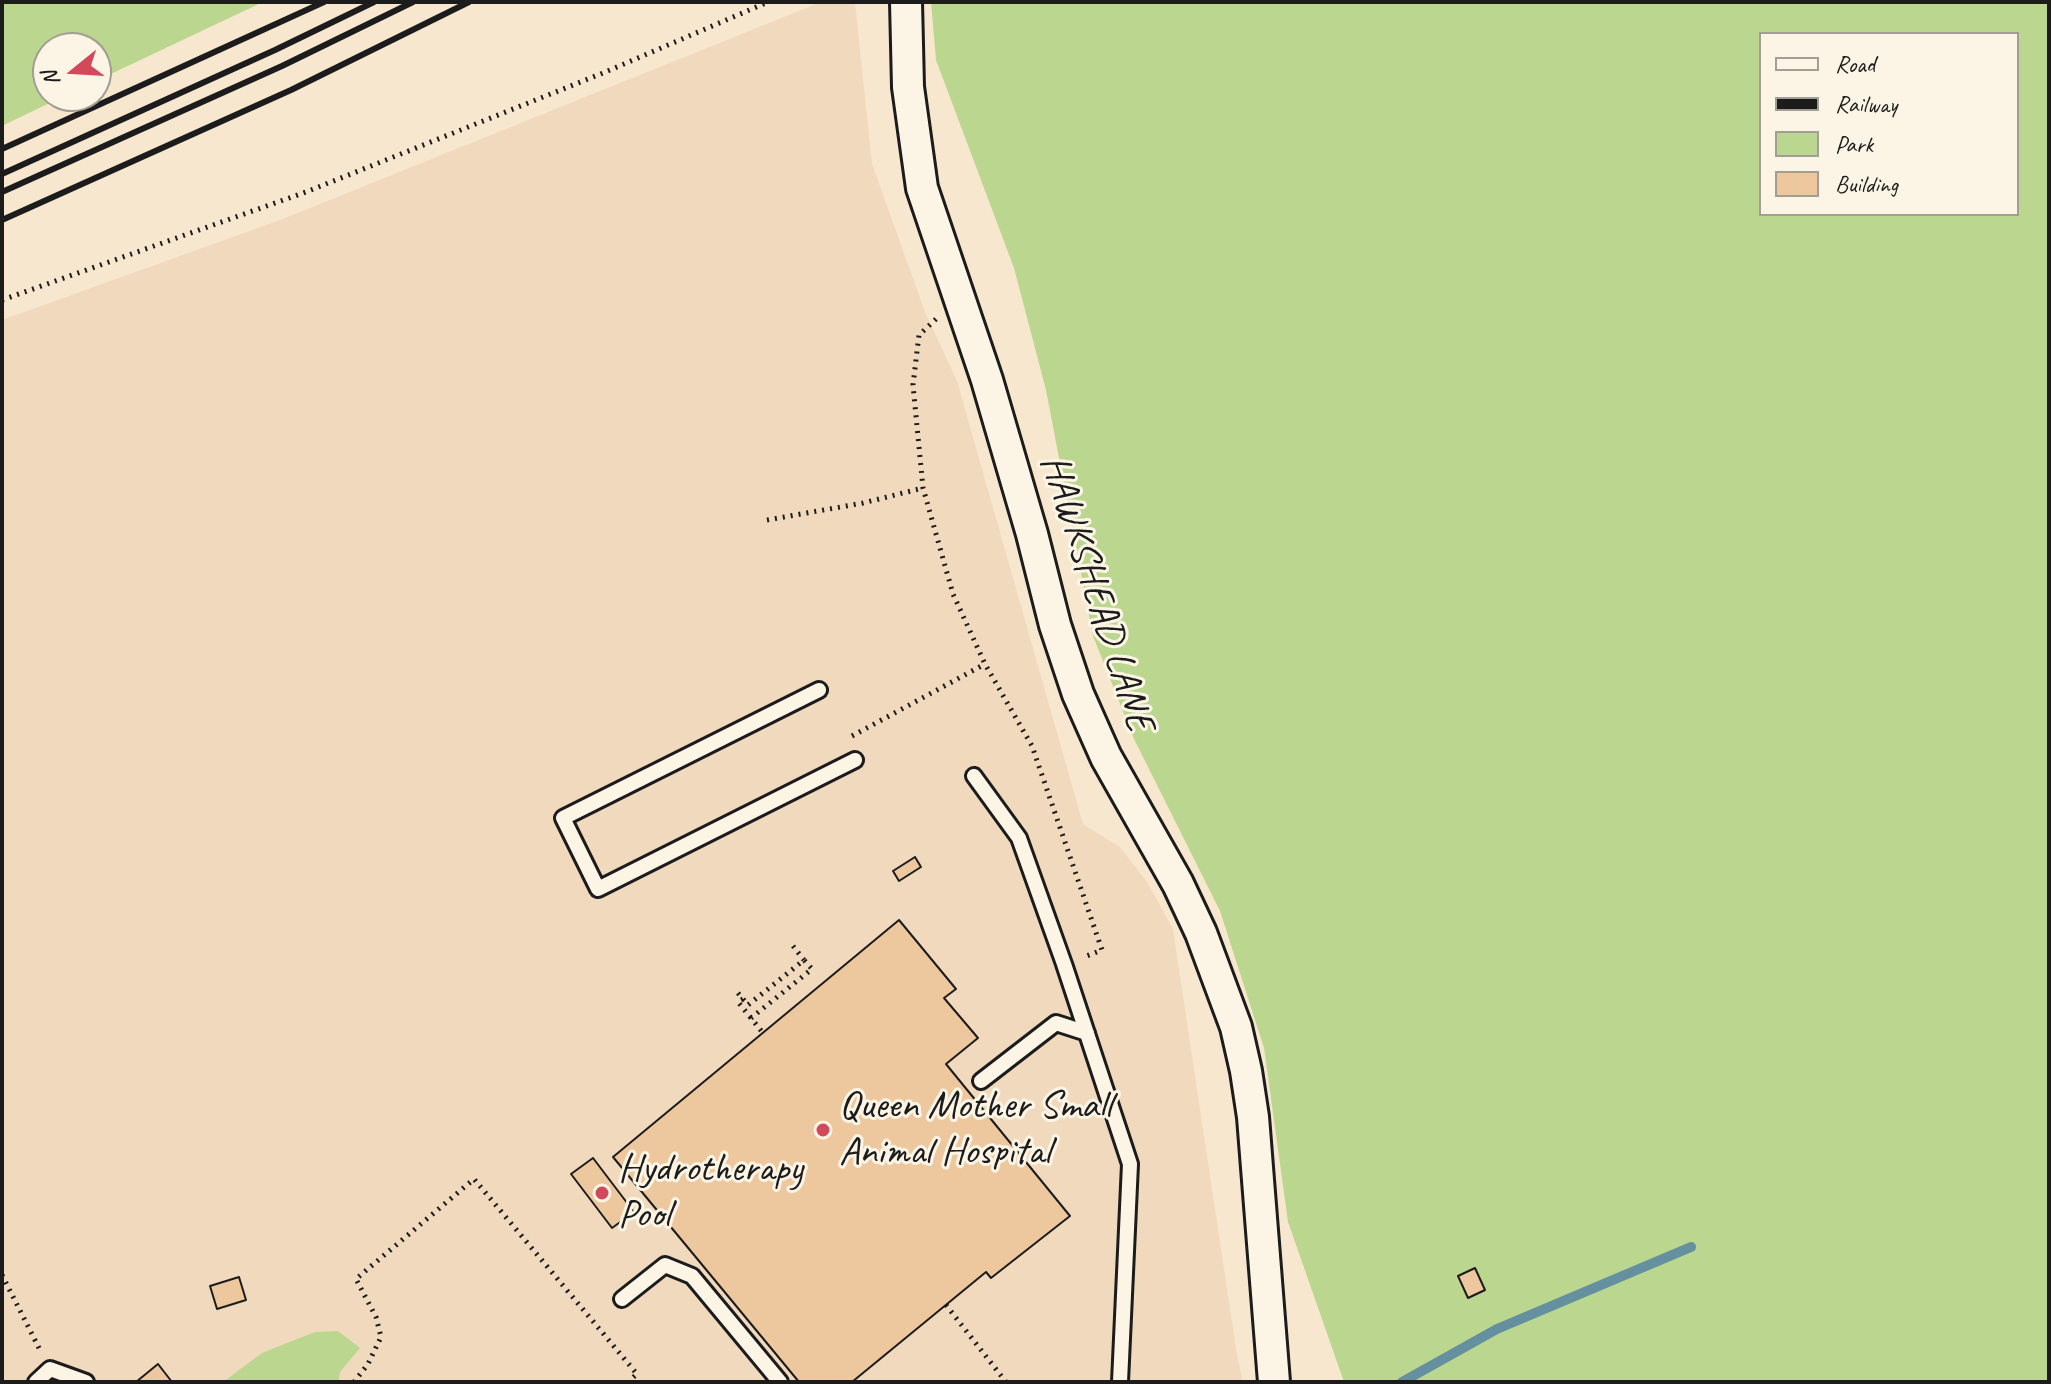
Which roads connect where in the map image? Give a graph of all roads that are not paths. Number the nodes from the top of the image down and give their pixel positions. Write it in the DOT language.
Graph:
graph roads {
  1 [pos="906,2"];
  2 [pos="819,690"];
  3 [pos="855,760"];
  4 [pos="974,776"];
  5 [pos="1087,1033"];
  6 [pos="981,1081"];
  7 [pos="1119,1130"];
  8 [pos="1104,1136"];
  9 [pos="622,1299"];
  10 [pos="36,1382"];
  11 [pos="86,1382"];
  12 [pos="780,1382"];
  13 [pos="1120,1382"];
  14 [pos="1274,1382"];
  1 -- 14 [label="street, HAWKSHEAD LANE"];
  2 -- 3 [label="lane"];
  4 -- 5 [label="lane"];
  5 -- 6 [label="lane"];
  5 -- 7 [label="lane"];
  7 -- 8 [label="lane"];
  7 -- 13 [label="lane"];
  9 -- 12 [label="lane"];
  10 -- 11 [label="lane"];
}
